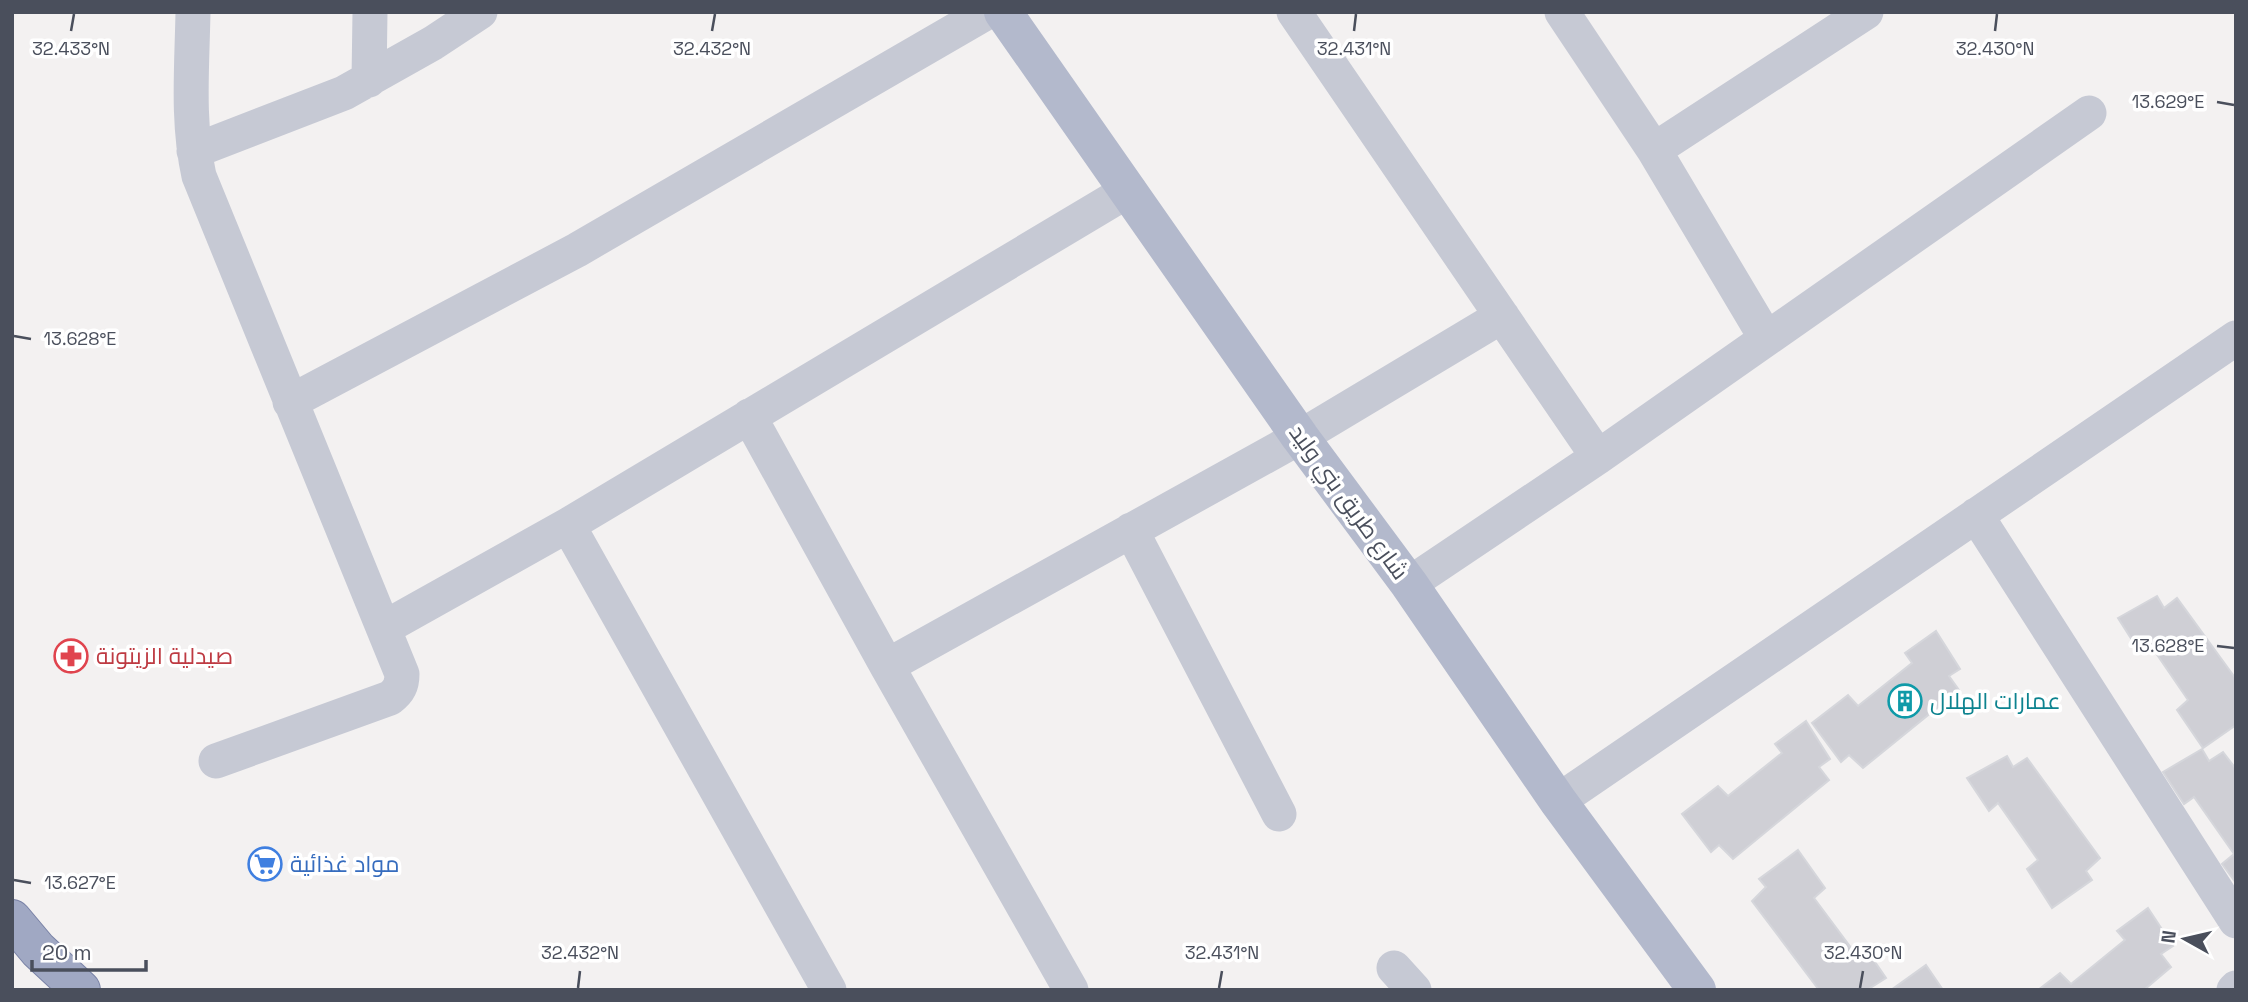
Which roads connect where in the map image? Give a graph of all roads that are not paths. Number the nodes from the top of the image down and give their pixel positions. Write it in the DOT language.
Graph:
graph roads {
  1 [pos="193,12"];
  2 [pos="370,12"];
  3 [pos="480,12"];
  4 [pos="987,12"];
  5 [pos="1003,12"];
  6 [pos="1294,12"];
  7 [pos="1562,12"];
  8 [pos="1847,17"];
  9 [pos="369,80"];
  10 [pos="2089,113"];
  11 [pos="1654,150"];
  12 [pos="194,151"];
  13 [pos="1129,190"];
  14 [pos="1502,316"];
  15 [pos="1766,338"];
  16 [pos="2236,338"];
  17 [pos="290,402"];
  18 [pos="749,416"];
  19 [pos="1300,437"];
  20 [pos="1598,457"];
  21 [pos="1976,515"];
  22 [pos="568,524"];
  23 [pos="1131,530"];
  24 [pos="1409,584"];
  25 [pos="384,628"];
  26 [pos="887,666"];
  27 [pos="216,761"];
  28 [pos="1558,801"];
  29 [pos="1279,814"];
  30 [pos="12,919"];
  31 [pos="2236,921"];
  32 [pos="81,990"];
  33 [pos="829,990"];
  34 [pos="1071,990"];
  35 [pos="1697,990"];
  1 -- 12 [label="street"];
  2 -- 9 [label="street"];
  3 -- 9 [label="street"];
  4 -- 17 [label="street"];
  5 -- 13 [label="main road, شارع طريق بني وليد"];
  6 -- 14 [label="street"];
  7 -- 11 [label="street"];
  8 -- 11 [label="street"];
  9 -- 12 [label="street"];
  10 -- 15 [label="street"];
  11 -- 15 [label="street"];
  12 -- 17 [label="street"];
  13 -- 18 [label="street"];
  13 -- 19 [label="main road, شارع طريق بني وليد"];
  14 -- 19 [label="street"];
  14 -- 20 [label="street"];
  15 -- 20 [label="street"];
  16 -- 21 [label="street"];
  17 -- 25 [label="street"];
  18 -- 22 [label="street"];
  18 -- 26 [label="street"];
  19 -- 23 [label="street"];
  19 -- 24 [label="main road, شارع طريق بني وليد"];
  20 -- 24 [label="street"];
  21 -- 28 [label="street"];
  21 -- 31 [label="street"];
  22 -- 25 [label="street"];
  22 -- 33 [label="street"];
  23 -- 26 [label="street"];
  23 -- 29 [label="street"];
  24 -- 28 [label="main road, شارع طريق بني وليد"];
  25 -- 27 [label="street"];
  26 -- 34 [label="street"];
  28 -- 35 [label="main road, شارع طريق بني وليد"];
  30 -- 32 [label="highway"];
}
